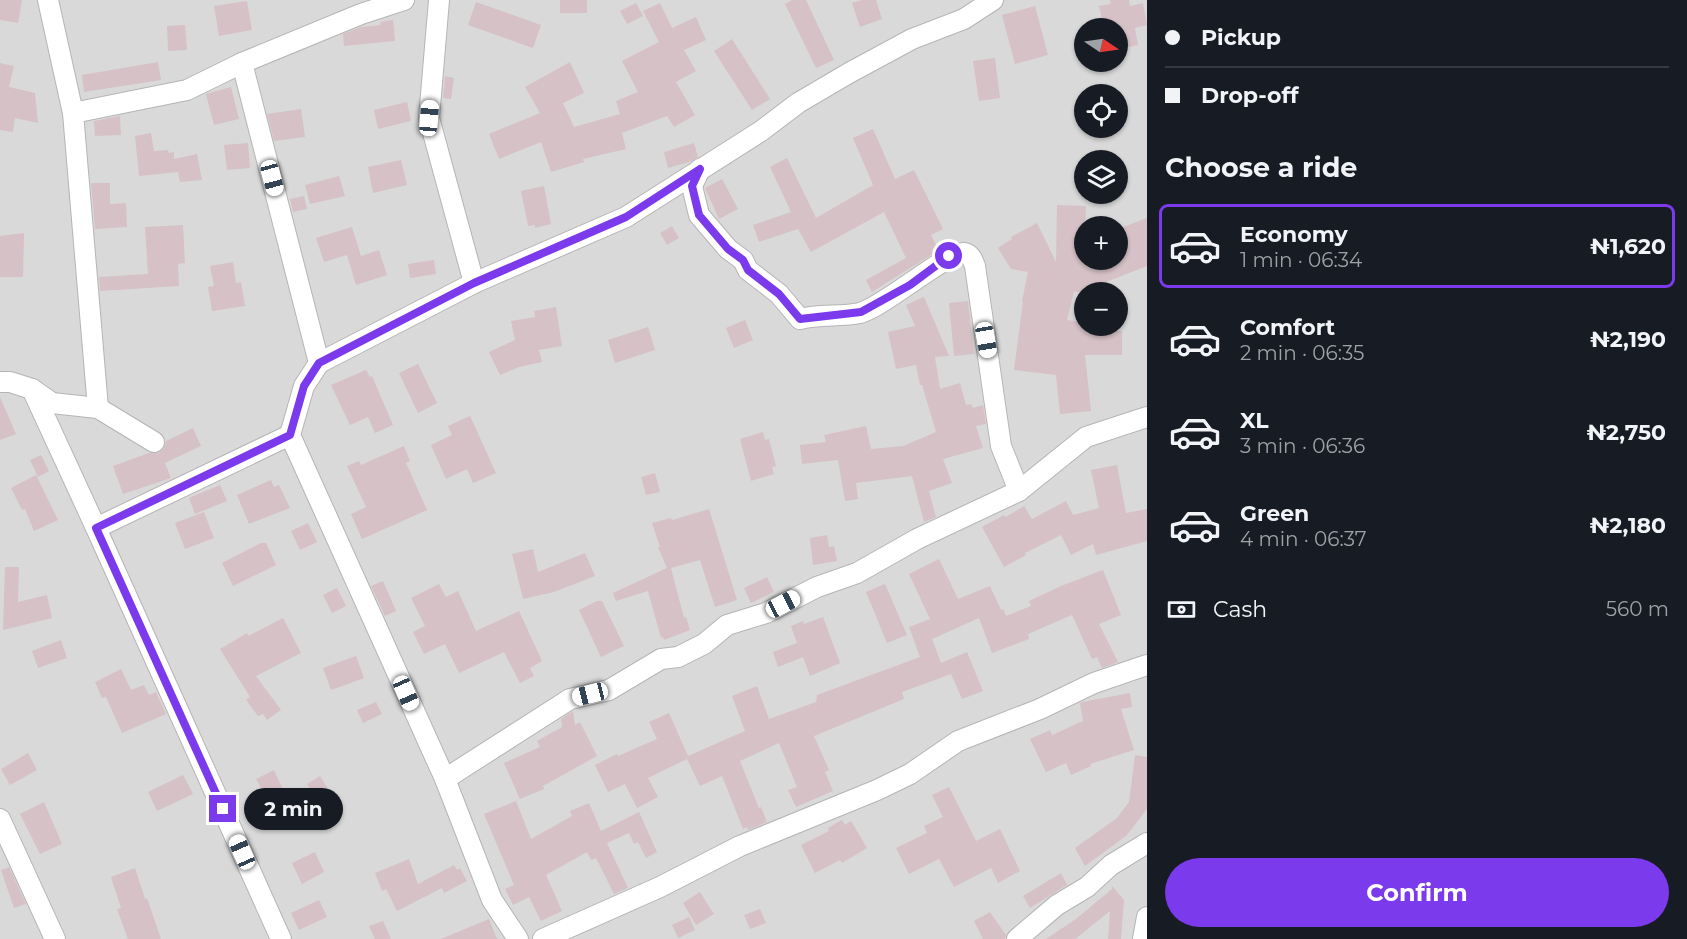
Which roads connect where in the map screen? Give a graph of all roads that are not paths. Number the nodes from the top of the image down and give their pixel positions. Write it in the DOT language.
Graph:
graph roads {
  1 [pos="48,0"];
  2 [pos="404,0"];
  3 [pos="439,0"];
  4 [pos="993,0"];
  5 [pos="359,7"];
  6 [pos="242,63"];
  7 [pos="73,113"];
  8 [pos="700,169"];
  9 [pos="474,283"];
  10 [pos="319,363"];
  11 [pos="0,382"];
  12 [pos="32,389"];
  13 [pos="98,408"];
  14 [pos="1147,417"];
  15 [pos="290,435"];
  16 [pos="154,442"];
  17 [pos="1019,492"];
  18 [pos="96,528"];
  19 [pos="1147,665"];
  20 [pos="445,779"];
  21 [pos="0,819"];
  22 [pos="1147,843"];
  23 [pos="1147,917"];
  24 [pos="55,939"];
  25 [pos="281,939"];
  26 [pos="518,939"];
  27 [pos="543,939"];
  28 [pos="1017,939"];
  29 [pos="1143,939"];
  1 -- 7 [label="street"];
  2 -- 5 [label="street"];
  3 -- 9 [label="street"];
  4 -- 8 [label="street"];
  5 -- 6 [label="street"];
  6 -- 7 [label="street"];
  6 -- 10 [label="street"];
  7 -- 13 [label="street"];
  8 -- 9 [label="street"];
  8 -- 17 [label="street"];
  9 -- 10 [label="street"];
  10 -- 15 [label="street"];
  11 -- 12 [label="street"];
  12 -- 13 [label="street"];
  12 -- 18 [label="street"];
  13 -- 16 [label="street"];
  14 -- 17 [label="street"];
  15 -- 18 [label="street"];
  15 -- 20 [label="street"];
  17 -- 20 [label="street"];
  18 -- 25 [label="street"];
  19 -- 27 [label="street"];
  20 -- 26 [label="street"];
  21 -- 24 [label="street"];
  22 -- 28 [label="street"];
  23 -- 29 [label="street"];
}
